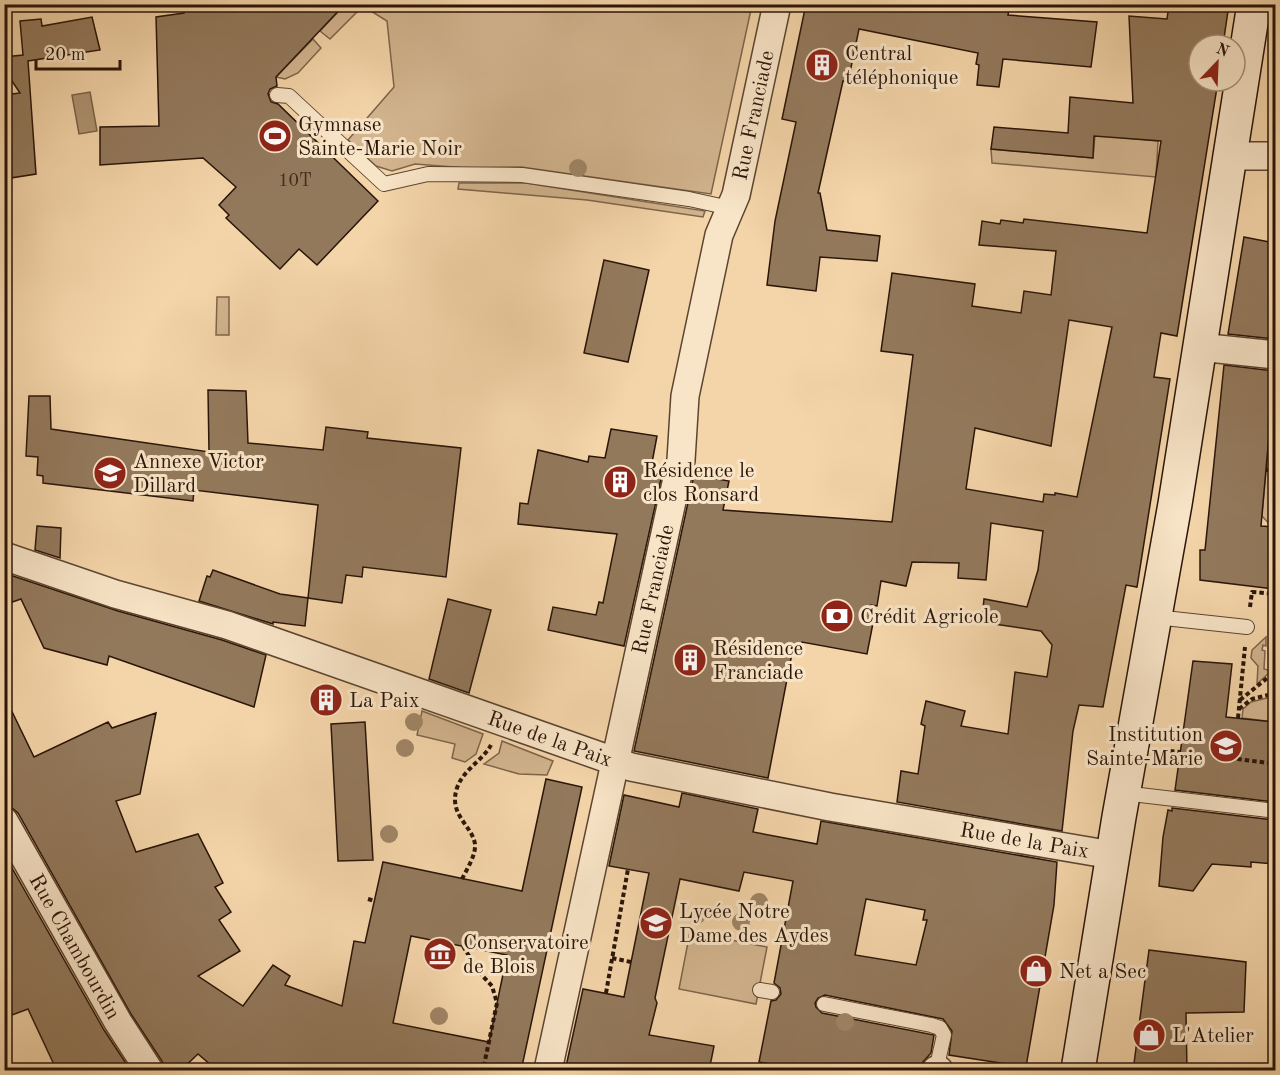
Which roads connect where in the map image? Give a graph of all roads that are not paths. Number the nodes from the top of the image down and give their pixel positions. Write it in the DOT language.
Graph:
graph roads {
  1 [pos="777,4"];
  2 [pos="1254,4"];
  3 [pos="277,95"];
  4 [pos="1229,156"];
  5 [pos="1275,156"];
  6 [pos="730,208"];
  7 [pos="1199,347"];
  8 [pos="1275,355"];
  9 [pos="4,556"];
  10 [pos="1155,617"];
  11 [pos="1247,627"];
  12 [pos="615,762"];
  13 [pos="1123,793"];
  14 [pos="1275,811"];
  15 [pos="4,821"];
  16 [pos="1112,855"];
  17 [pos="824,1004"];
  18 [pos="938,1070"];
  19 [pos="149,1071"];
  20 [pos="548,1071"];
  21 [pos="1078,1071"];
  1 -- 6 [label="street, Rue Franciade"];
  2 -- 4 [label="main road"];
  3 -- 6 [label="lane"];
  4 -- 5 [label="street"];
  4 -- 7 [label="main road"];
  6 -- 12 [label="street, Rue Franciade"];
  7 -- 8 [label="street"];
  7 -- 10 [label="main road"];
  9 -- 12 [label="street, Rue de la Paix"];
  10 -- 11 [label="lane"];
  10 -- 13 [label="main road"];
  12 -- 16 [label="street, Rue de la Paix"];
  12 -- 20 [label="street, Rue Franciade"];
  13 -- 14 [label="lane"];
  13 -- 16 [label="main road"];
  15 -- 19 [label="street, Rue Chambourdin"];
  16 -- 21 [label="main road"];
  17 -- 18 [label="lane"];
}
